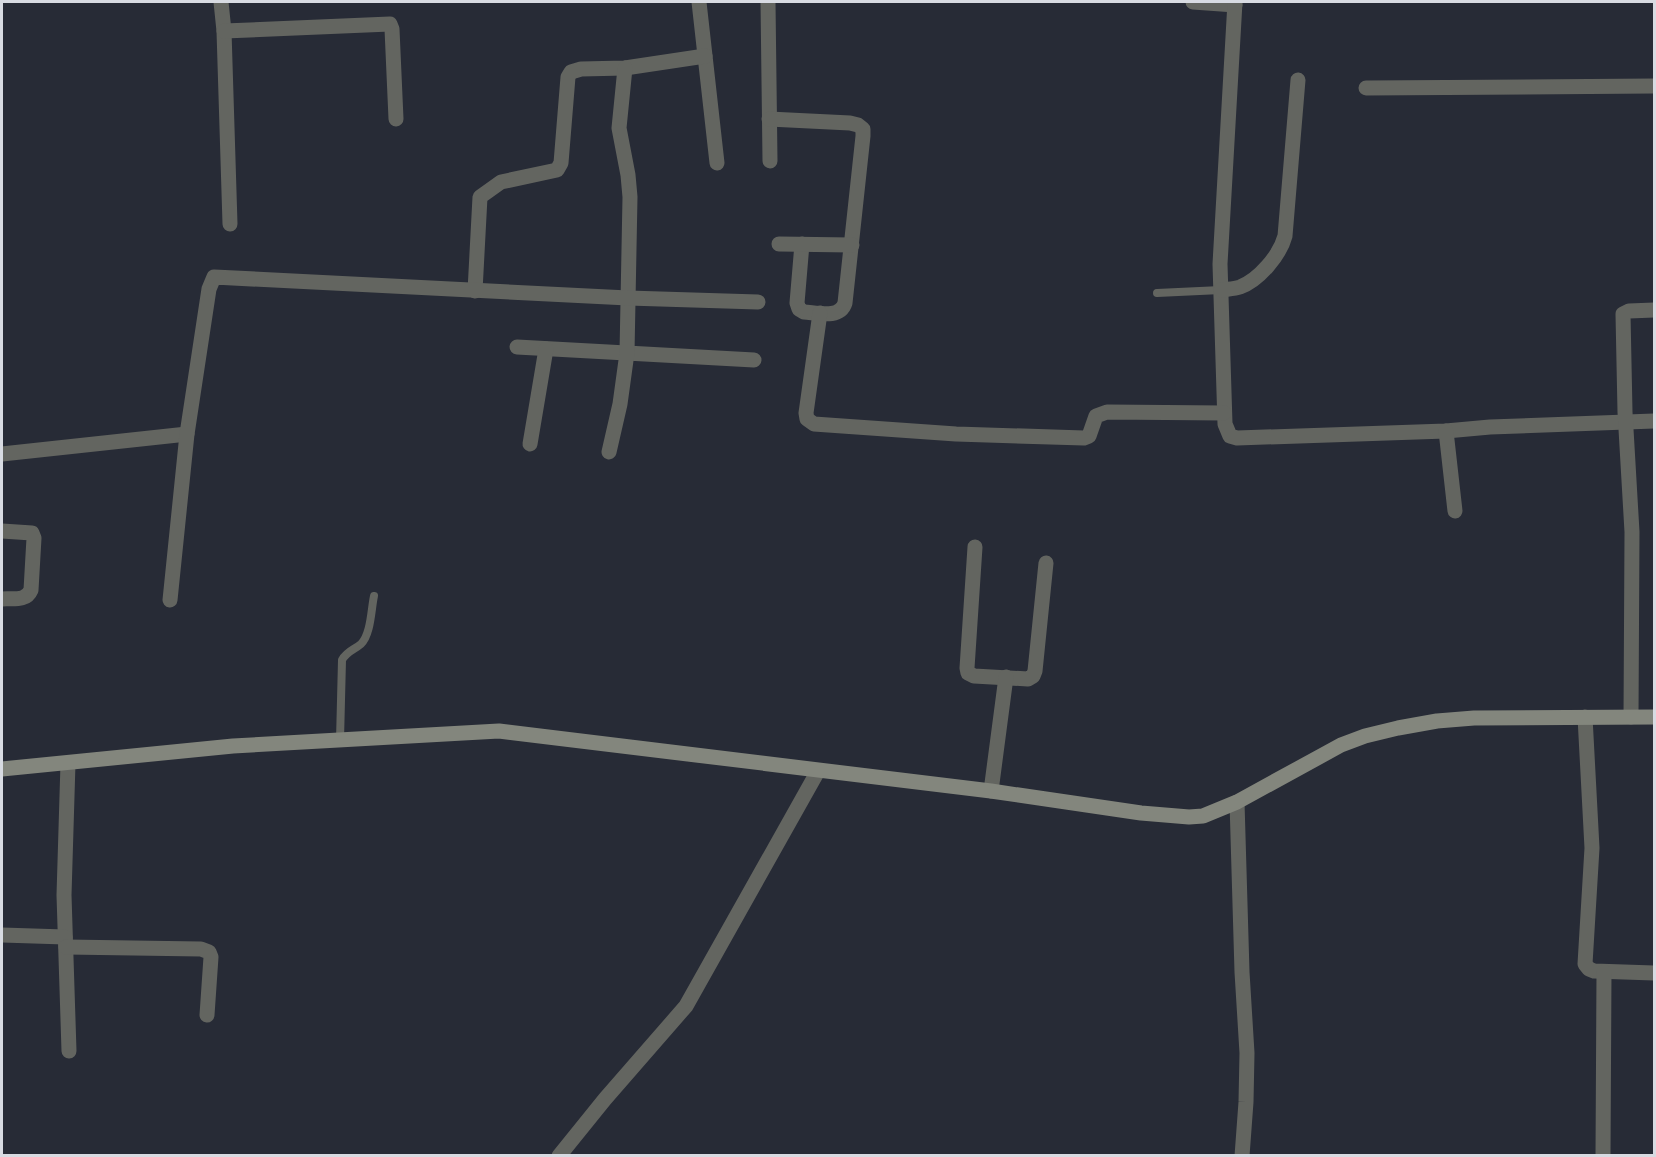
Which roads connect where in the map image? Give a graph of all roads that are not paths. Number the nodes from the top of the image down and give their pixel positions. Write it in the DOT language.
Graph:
graph roads {
  1 [pos="221,2"];
  2 [pos="699,2"];
  3 [pos="768,2"];
  4 [pos="1193,2"];
  5 [pos="1235,3"];
  6 [pos="224,31"];
  7 [pos="705,56"];
  8 [pos="625,68"];
  9 [pos="1298,80"];
  10 [pos="1654,86"];
  11 [pos="1366,88"];
  12 [pos="396,119"];
  13 [pos="769,119"];
  14 [pos="770,161"];
  15 [pos="717,163"];
  16 [pos="230,224"];
  17 [pos="778,244"];
  18 [pos="802,244"];
  19 [pos="852,245"];
  20 [pos="1221,290"];
  21 [pos="475,291"];
  22 [pos="1157,293"];
  23 [pos="628,298"];
  24 [pos="758,302"];
  25 [pos="1654,310"];
  26 [pos="820,313"];
  27 [pos="517,347"];
  28 [pos="546,349"];
  29 [pos="627,353"];
  30 [pos="754,360"];
  31 [pos="1224,413"];
  32 [pos="1654,421"];
  33 [pos="1626,423"];
  34 [pos="1446,431"];
  35 [pos="187,434"];
  36 [pos="530,444"];
  37 [pos="609,452"];
  38 [pos="2,454"];
  39 [pos="1455,511"];
  40 [pos="2,531"];
  41 [pos="975,547"];
  42 [pos="1046,563"];
  43 [pos="374,596"];
  44 [pos="2,599"];
  45 [pos="170,600"];
  46 [pos="1006,678"];
  47 [pos="1585,717"];
  48 [pos="1631,717"];
  49 [pos="1654,717"];
  50 [pos="340,740"];
  51 [pos="68,763"];
  52 [pos="2,769"];
  53 [pos="818,771"];
  54 [pos="991,791"];
  55 [pos="1237,802"];
  56 [pos="2,934"];
  57 [pos="65,942"];
  58 [pos="1604,972"];
  59 [pos="1654,973"];
  60 [pos="207,1015"];
  61 [pos="69,1051"];
  62 [pos="559,1155"];
  63 [pos="1242,1155"];
  64 [pos="1603,1155"];
  1 -- 6 [label="street"];
  2 -- 7 [label="street"];
  3 -- 13 [label="street"];
  4 -- 5 [label="street"];
  5 -- 20 [label="street"];
  6 -- 12 [label="street"];
  6 -- 16 [label="street"];
  7 -- 8 [label="street"];
  7 -- 15 [label="street"];
  8 -- 21 [label="street"];
  8 -- 23 [label="street"];
  9 -- 20 [label="street"];
  10 -- 11 [label="street"];
  13 -- 14 [label="street"];
  13 -- 19 [label="street"];
  17 -- 18 [label="street"];
  18 -- 19 [label="street"];
  18 -- 26 [label="street"];
  19 -- 26 [label="street"];
  20 -- 22 [label="lane"];
  20 -- 31 [label="street"];
  21 -- 23 [label="street"];
  21 -- 35 [label="street"];
  23 -- 24 [label="street"];
  23 -- 29 [label="street"];
  25 -- 33 [label="street"];
  26 -- 31 [label="street"];
  27 -- 28 [label="street"];
  28 -- 29 [label="street"];
  28 -- 36 [label="street"];
  29 -- 30 [label="street"];
  29 -- 37 [label="street"];
  31 -- 34 [label="street"];
  32 -- 33 [label="street"];
  33 -- 34 [label="street"];
  33 -- 48 [label="street"];
  34 -- 39 [label="street"];
  35 -- 38 [label="street"];
  35 -- 45 [label="street"];
  40 -- 44 [label="street"];
  41 -- 46 [label="street"];
  42 -- 46 [label="street"];
  43 -- 50 [label="lane"];
  46 -- 54 [label="street"];
  47 -- 48 [label="street"];
  47 -- 55 [label="street"];
  47 -- 58 [label="street"];
  48 -- 49 [label="street"];
  50 -- 51 [label="street"];
  50 -- 53 [label="street"];
  51 -- 52 [label="street"];
  51 -- 57 [label="street"];
  53 -- 54 [label="street"];
  53 -- 62 [label="street"];
  54 -- 55 [label="street"];
  55 -- 63 [label="street"];
  56 -- 57 [label="street"];
  57 -- 60 [label="street"];
  57 -- 61 [label="street"];
  58 -- 59 [label="street"];
  58 -- 64 [label="street"];
}
